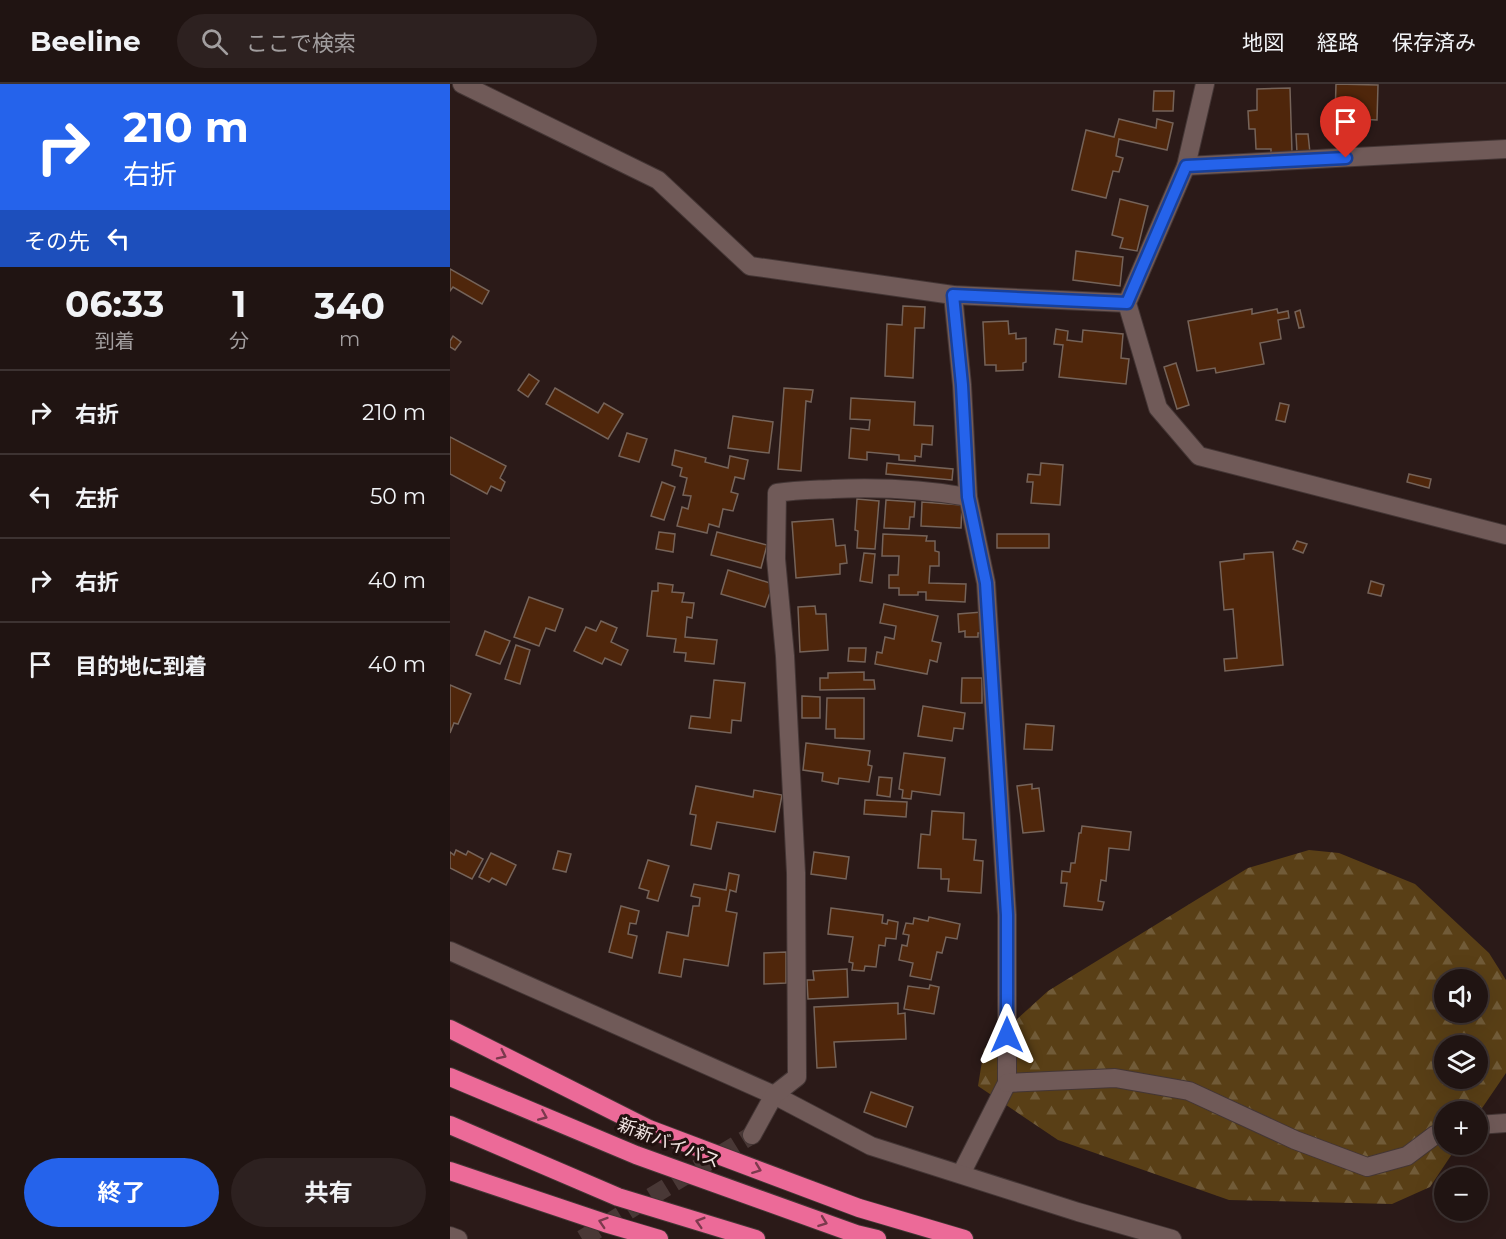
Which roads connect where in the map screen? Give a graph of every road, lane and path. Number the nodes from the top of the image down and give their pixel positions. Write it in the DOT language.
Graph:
graph roads {
  1 [pos="462,84"];
  2 [pos="1205,84"];
  3 [pos="1506,149"];
  4 [pos="1186,166"];
  5 [pos="953,295"];
  6 [pos="1127,303"];
  7 [pos="968,497"];
  8 [pos="1506,535"];
  9 [pos="450,951"];
  10 [pos="450,1029"];
  11 [pos="450,1077"];
  12 [pos="1007,1083"];
  13 [pos="774,1095"];
  14 [pos="1506,1123"];
  15 [pos="1488,1124"];
  16 [pos="450,1125"];
  17 [pos="752,1136"];
  18 [pos="1434,1136"];
  19 [pos="450,1171"];
  20 [pos="961,1174"];
  21 [pos="450,1236"];
  22 [pos="458,1239"];
  23 [pos="659,1239"];
  24 [pos="756,1239"];
  25 [pos="877,1239"];
  26 [pos="964,1239"];
  27 [pos="1172,1239"];
  1 -- 5 [label="street"];
  2 -- 4 [label="street"];
  3 -- 4 [label="street"];
  4 -- 6 [label="street"];
  5 -- 6 [label="street"];
  5 -- 7 [label="street"];
  6 -- 8 [label="street"];
  7 -- 12 [label="street"];
  7 -- 13 [label="street"];
  9 -- 13 [label="street"];
  10 -- 26 [label="highway, one-way"];
  11 -- 25 [label="highway, 新新バイパス, one-way"];
  12 -- 18 [label="street"];
  12 -- 20 [label="street"];
  13 -- 17 [label="street"];
  13 -- 20 [label="street"];
  14 -- 15 [label="street"];
  24 -- 16 [label="highway, one-way"];
  23 -- 19 [label="highway, one-way"];
  20 -- 27 [label="street"];
  21 -- 22 [label="street"];
}
